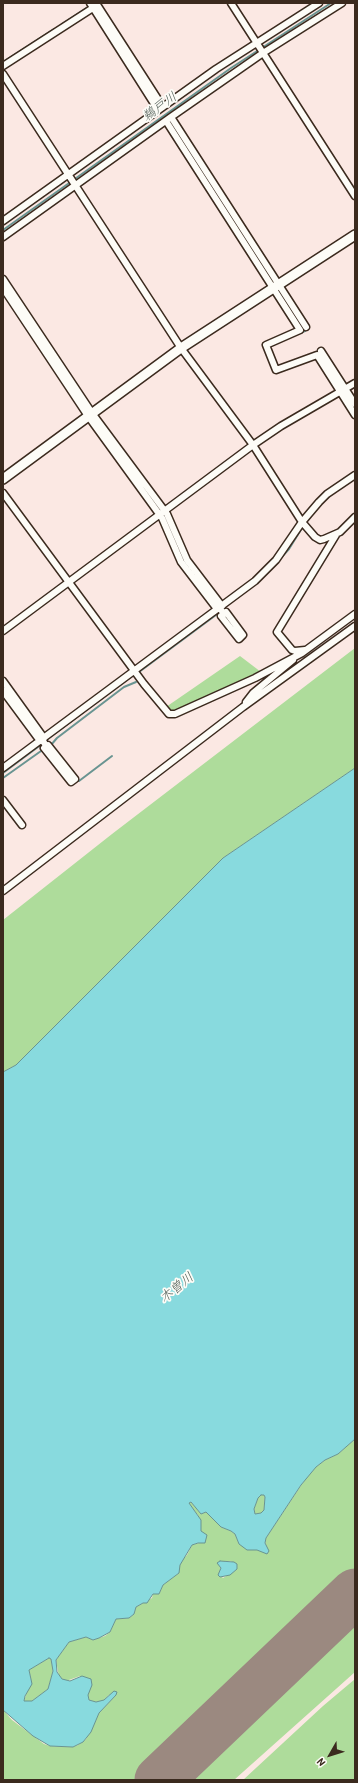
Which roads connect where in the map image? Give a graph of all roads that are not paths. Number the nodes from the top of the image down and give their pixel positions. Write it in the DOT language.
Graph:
graph roads {
  1 [pos="231,3"];
  2 [pos="318,3"];
  3 [pos="342,3"];
  4 [pos="96,4"];
  5 [pos="257,44"];
  6 [pos="263,52"];
  7 [pos="3,66"];
  8 [pos="3,74"];
  9 [pos="161,109"];
  10 [pos="169,119"];
  11 [pos="69,176"];
  12 [pos="74,185"];
  13 [pos="355,196"];
  14 [pos="3,221"];
  15 [pos="355,235"];
  16 [pos="3,237"];
  17 [pos="3,279"];
  18 [pos="276,286"];
  19 [pos="3,288"];
  20 [pos="306,327"];
  21 [pos="181,348"];
  22 [pos="321,351"];
  23 [pos="355,383"];
  24 [pos="342,390"];
  25 [pos="355,404"];
  26 [pos="90,415"];
  27 [pos="355,415"];
  28 [pos="253,445"];
  29 [pos="355,475"];
  30 [pos="3,479"];
  31 [pos="3,493"];
  32 [pos="162,514"];
  33 [pos="355,517"];
  34 [pos="302,522"];
  35 [pos="336,535"];
  36 [pos="69,582"];
  37 [pos="219,607"];
  38 [pos="224,614"];
  39 [pos="355,614"];
  40 [pos="355,626"];
  41 [pos="3,631"];
  42 [pos="304,652"];
  43 [pos="135,670"];
  44 [pos="3,681"];
  45 [pos="3,691"];
  46 [pos="243,707"];
  47 [pos="42,739"];
  48 [pos="46,746"];
  49 [pos="3,768"];
  50 [pos="3,800"];
  51 [pos="22,825"];
  52 [pos="3,891"];
  1 -- 5 [label="street"];
  2 -- 5 [label="street"];
  3 -- 6 [label="street"];
  4 -- 7 [label="street"];
  4 -- 9 [label="street"];
  5 -- 6 [label="street"];
  5 -- 9 [label="street"];
  6 -- 10 [label="street"];
  6 -- 13 [label="street"];
  8 -- 11 [label="street"];
  9 -- 11 [label="street"];
  10 -- 12 [label="street"];
  10 -- 18 [label="street"];
  11 -- 12 [label="street"];
  11 -- 14 [label="street"];
  12 -- 16 [label="street"];
  12 -- 21 [label="street"];
  15 -- 18 [label="street"];
  17 -- 26 [label="street"];
  18 -- 20 [label="street"];
  18 -- 21 [label="street"];
  18 -- 24 [label="street"];
  19 -- 26 [label="street"];
  21 -- 26 [label="street"];
  21 -- 28 [label="street"];
  22 -- 24 [label="street"];
  23 -- 24 [label="street"];
  24 -- 25 [label="street"];
  24 -- 27 [label="street"];
  24 -- 28 [label="street"];
  26 -- 30 [label="street"];
  26 -- 32 [label="street"];
  28 -- 32 [label="street"];
  28 -- 34 [label="street"];
  29 -- 34 [label="street"];
  31 -- 36 [label="street"];
  32 -- 36 [label="street"];
  32 -- 37 [label="street"];
  33 -- 35 [label="street"];
  34 -- 35 [label="street"];
  34 -- 37 [label="street"];
  35 -- 42 [label="street"];
  36 -- 41 [label="street"];
  36 -- 43 [label="street"];
  37 -- 38 [label="street"];
  37 -- 43 [label="street"];
  39 -- 42 [label="street"];
  40 -- 46 [label="street"];
  42 -- 43 [label="street"];
  42 -- 46 [label="street"];
  43 -- 47 [label="street"];
  44 -- 47 [label="street"];
  45 -- 47 [label="street"];
  46 -- 52 [label="street"];
  47 -- 48 [label="street"];
  47 -- 49 [label="street"];
  48 -- 48 [label="street"];
  50 -- 51 [label="street"];
}
